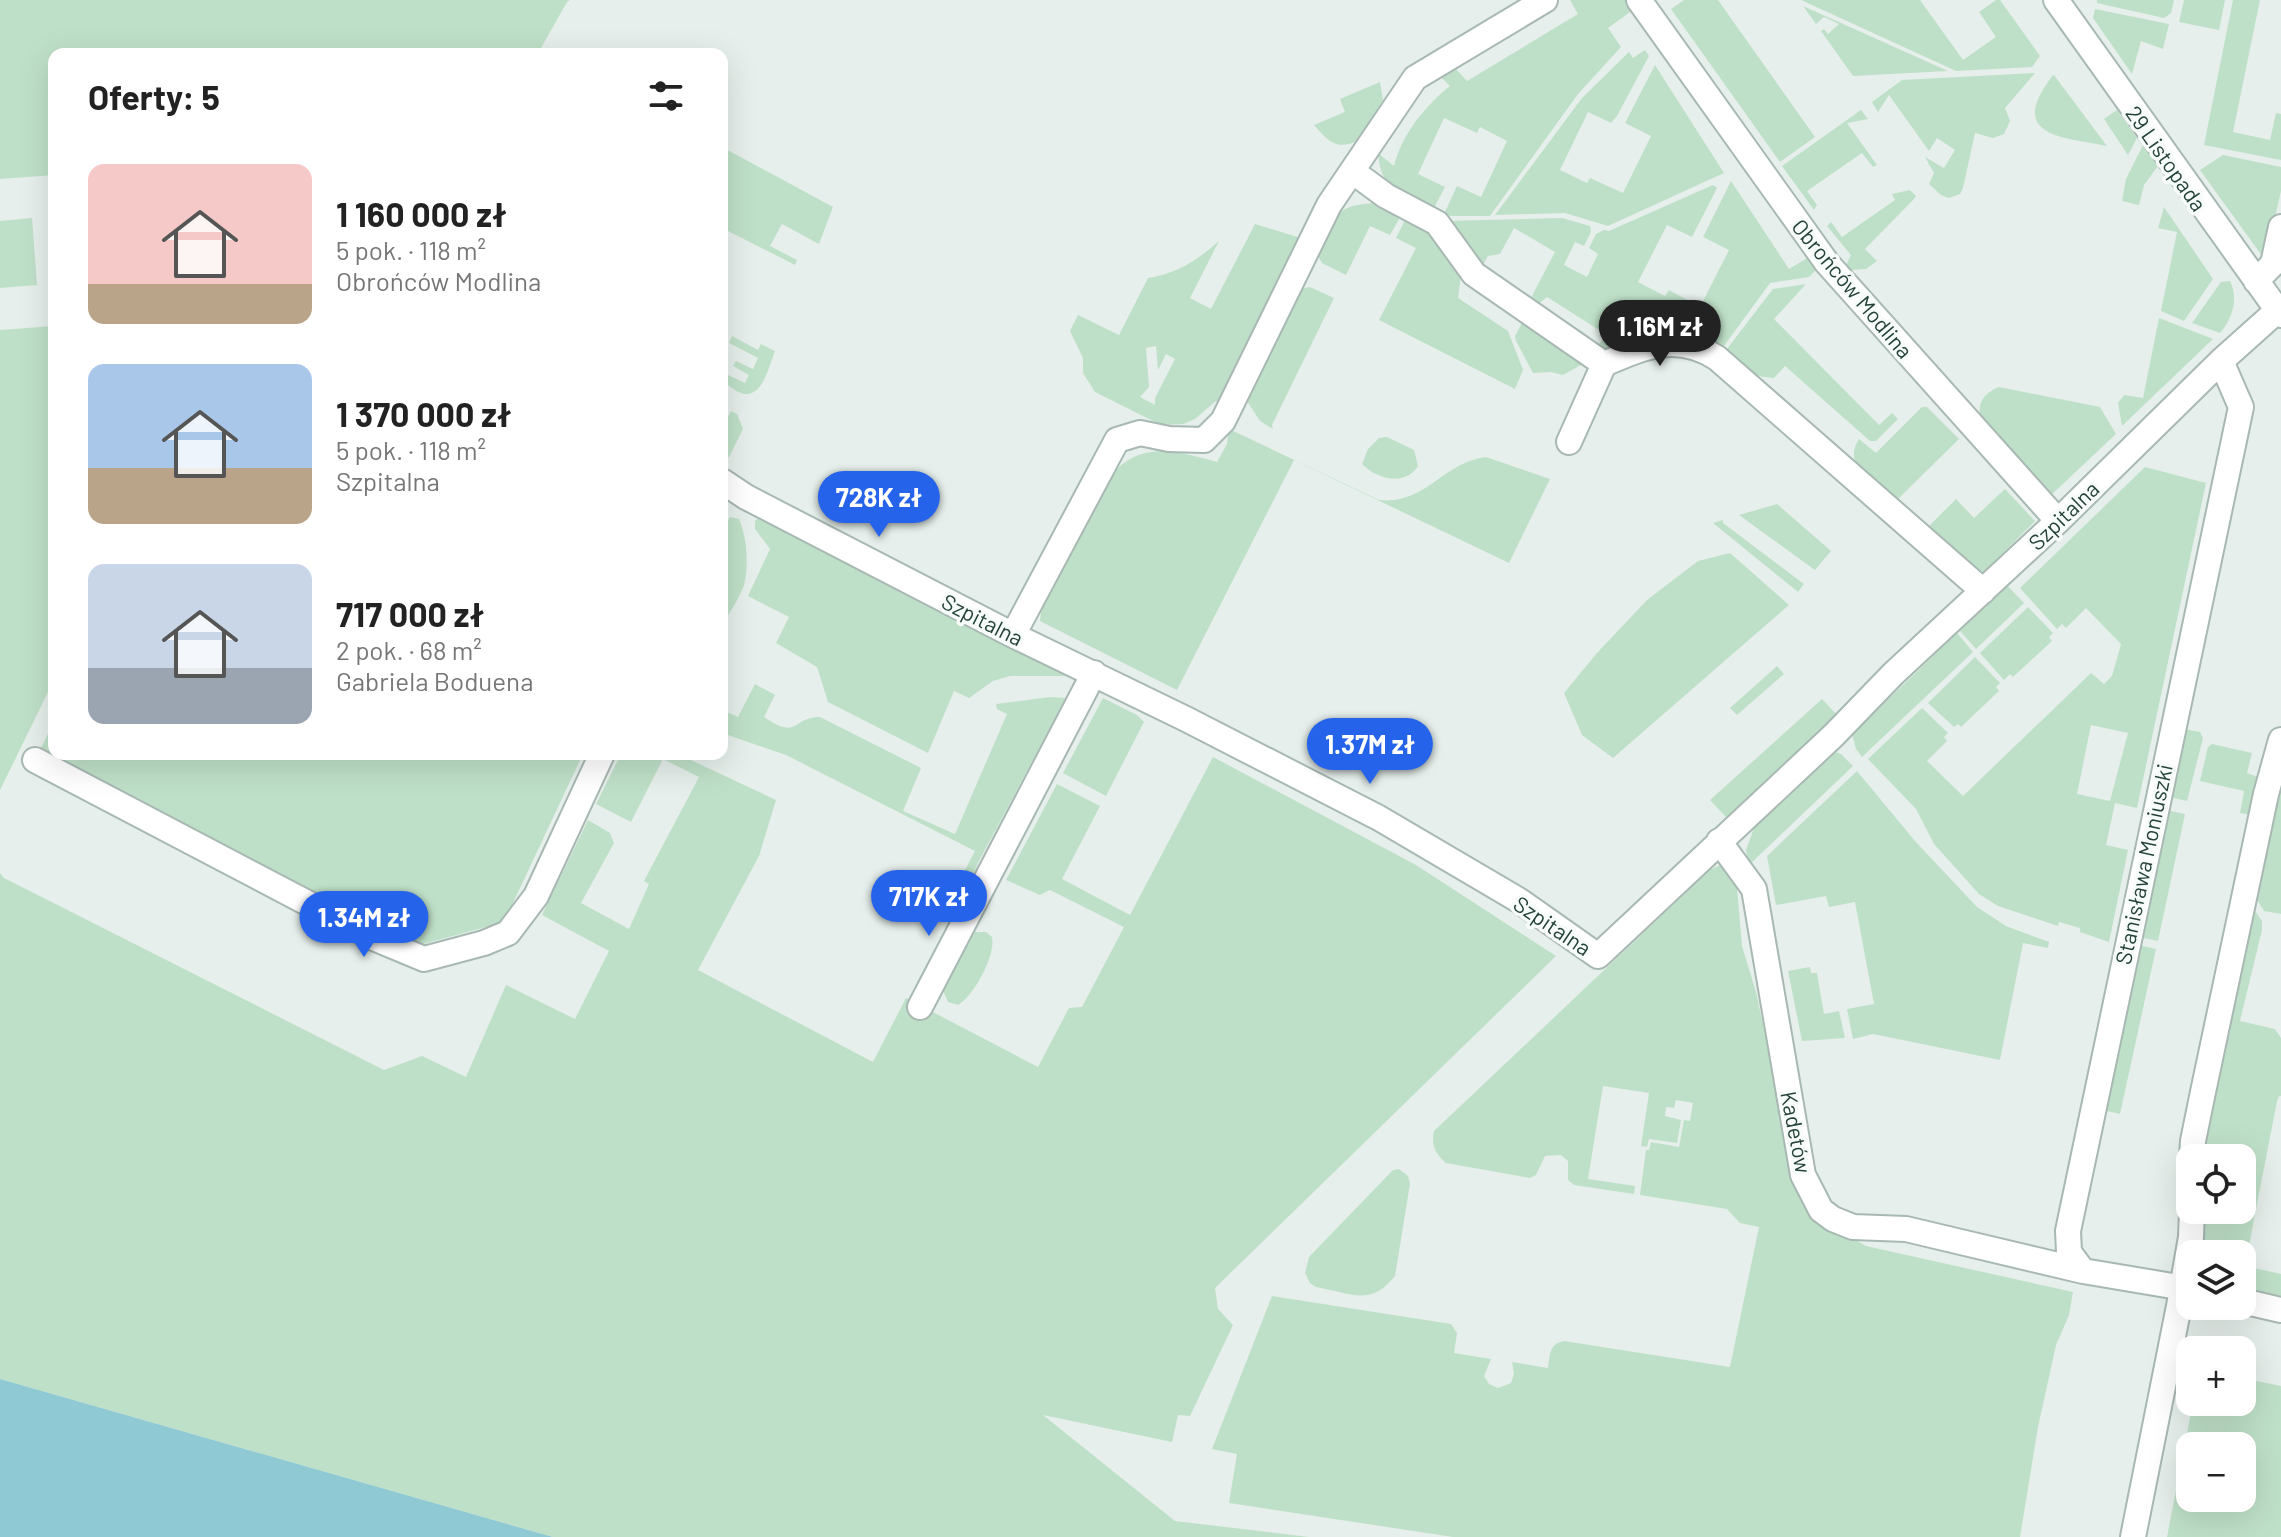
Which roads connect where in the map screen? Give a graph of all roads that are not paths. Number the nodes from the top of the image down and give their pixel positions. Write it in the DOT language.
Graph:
graph roads {
  1 [pos="1545,0"];
  2 [pos="1639,0"];
  3 [pos="2056,0"];
  4 [pos="1352,171"];
  5 [pos="2281,227"];
  6 [pos="2256,281"];
  7 [pos="2279,313"];
  8 [pos="2221,361"];
  9 [pos="1604,364"];
  10 [pos="1569,442"];
  11 [pos="728,490"];
  12 [pos="2058,521"];
  13 [pos="1983,591"];
  14 [pos="1013,635"];
  15 [pos="1094,673"];
  16 [pos="2281,740"];
  17 [pos="35,760"];
  18 [pos="599,760"];
  19 [pos="1719,841"];
  20 [pos="920,1007"];
  21 [pos="2193,1144"];
  22 [pos="2083,1271"];
  23 [pos="2176,1286"];
  24 [pos="2256,1304"];
  25 [pos="2281,1310"];
  26 [pos="2176,1320"];
  27 [pos="2133,1537"];
  1 -- 4 [label="street"];
  2 -- 12 [label="street, Obrońców Modlina"];
  3 -- 6 [label="street, 29 Listopada"];
  4 -- 9 [label="street"];
  4 -- 14 [label="street"];
  5 -- 6 [label="street"];
  6 -- 7 [label="street, 29 Listopada"];
  7 -- 8 [label="street, Szpitalna"];
  8 -- 12 [label="street, Szpitalna"];
  8 -- 22 [label="street, Stanisława Moniuszki"];
  9 -- 10 [label="street"];
  9 -- 13 [label="street"];
  11 -- 14 [label="street, Szpitalna"];
  12 -- 13 [label="street, Szpitalna"];
  13 -- 19 [label="street, Szpitalna"];
  14 -- 15 [label="street, Szpitalna"];
  15 -- 19 [label="street, Szpitalna"];
  15 -- 20 [label="street"];
  16 -- 21 [label="street"];
  17 -- 18 [label="street"];
  19 -- 22 [label="street, Kadetów"];
  22 -- 23 [label="street"];
  24 -- 25 [label="street"];
  26 -- 27 [label="street"];
}
